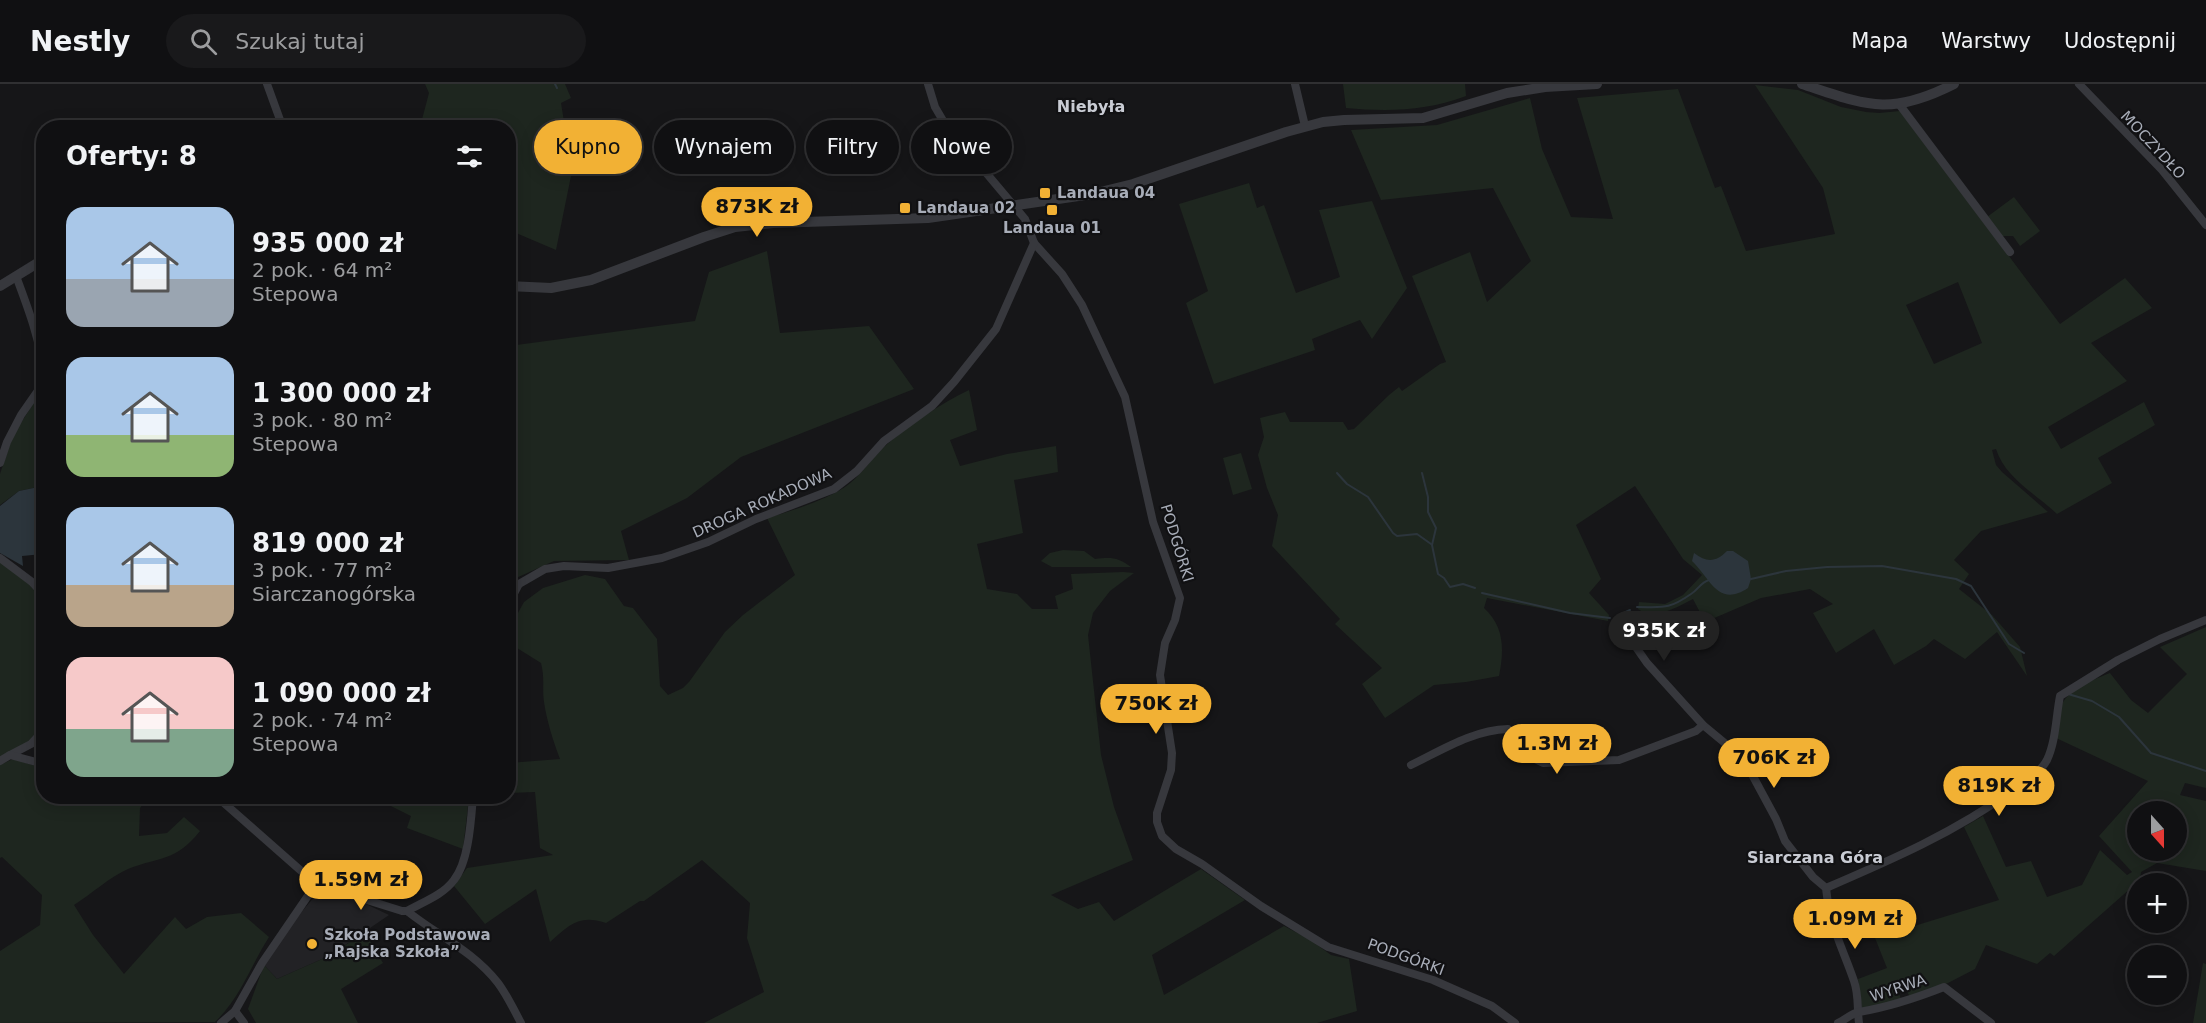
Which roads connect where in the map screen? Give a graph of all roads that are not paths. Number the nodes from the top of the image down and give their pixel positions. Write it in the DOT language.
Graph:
graph roads {
  1 [pos="267,84"];
  2 [pos="928,84"];
  3 [pos="1295,84"];
  4 [pos="1597,84"];
  5 [pos="1802,84"];
  6 [pos="1954,84"];
  7 [pos="2079,84"];
  8 [pos="1899,104"];
  9 [pos="281,120"];
  10 [pos="1305,126"];
  11 [pos="1014,206"];
  12 [pos="2206,225"];
  13 [pos="1034,243"];
  14 [pos="2010,252"];
  15 [pos="36,264"];
  16 [pos="16,276"];
  17 [pos="0,286"];
  18 [pos="516,286"];
  19 [pos="36,339"];
  20 [pos="36,393"];
  21 [pos="0,463"];
  22 [pos="0,558"];
  23 [pos="36,586"];
  24 [pos="516,590"];
  25 [pos="1617,620"];
  26 [pos="2206,620"];
  27 [pos="1703,725"];
  28 [pos="36,739"];
  29 [pos="10,755"];
  30 [pos="0,761"];
  31 [pos="36,761"];
  32 [pos="1411,765"];
  33 [pos="225,804"];
  34 [pos="472,804"];
  35 [pos="316,884"];
  36 [pos="1826,888"];
  37 [pos="407,911"];
  38 [pos="235,1011"];
  39 [pos="1857,1012"];
  40 [pos="221,1023"];
  41 [pos="244,1023"];
  42 [pos="521,1023"];
  43 [pos="1515,1023"];
  44 [pos="1838,1023"];
  45 [pos="1859,1023"];
  46 [pos="1991,1023"];
  1 -- 9 [label="street"];
  2 -- 11 [label="street, PODGÓRKI"];
  3 -- 10 [label="street"];
  4 -- 10 [label="street"];
  5 -- 8 [label="street"];
  6 -- 8 [label="street"];
  7 -- 12 [label="street, MOCZYDŁO"];
  8 -- 14 [label="street"];
  10 -- 11 [label="street"];
  11 -- 13 [label="street, PODGÓRKI"];
  11 -- 18 [label="street"];
  13 -- 24 [label="street, DROGA ROKADOWA"];
  13 -- 43 [label="street, PODGÓRKI"];
  15 -- 16 [label="street"];
  16 -- 17 [label="street"];
  16 -- 19 [label="street"];
  20 -- 21 [label="street"];
  22 -- 23 [label="street"];
  25 -- 27 [label="street"];
  26 -- 36 [label="street"];
  27 -- 32 [label="street"];
  27 -- 36 [label="street"];
  28 -- 29 [label="street"];
  29 -- 30 [label="street"];
  29 -- 31 [label="street"];
  33 -- 35 [label="street"];
  34 -- 37 [label="street"];
  35 -- 37 [label="street"];
  35 -- 38 [label="street"];
  36 -- 39 [label="street"];
  37 -- 42 [label="street"];
  38 -- 40 [label="street"];
  38 -- 41 [label="street"];
  39 -- 44 [label="street, WYRWA"];
  39 -- 45 [label="street"];
  39 -- 46 [label="street, WYRWA"];
}
